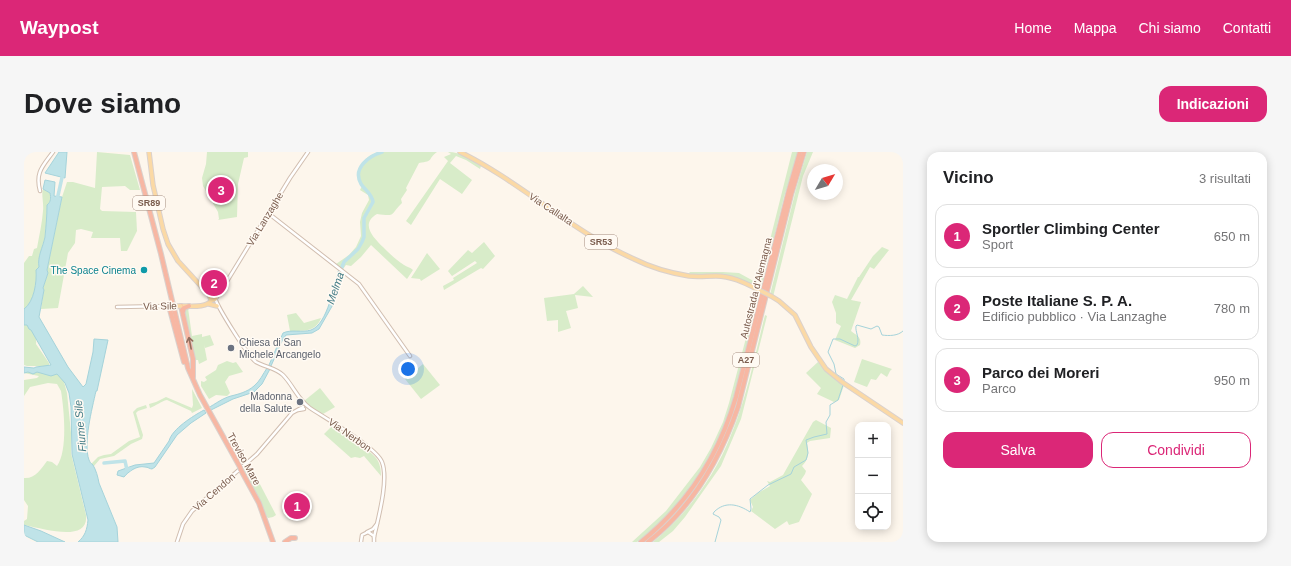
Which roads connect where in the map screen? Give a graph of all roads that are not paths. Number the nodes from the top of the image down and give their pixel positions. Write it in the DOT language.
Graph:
graph roads {
  1 [pos="53,152"];
  2 [pos="135,152"];
  3 [pos="149,152"];
  4 [pos="308,152"];
  5 [pos="460,152"];
  6 [pos="800,152"];
  7 [pos="804,152"];
  8 [pos="40,190"];
  9 [pos="268,213"];
  10 [pos="149,219"];
  11 [pos="154,225"];
  12 [pos="161,254"];
  13 [pos="213,297"];
  14 [pos="209,304"];
  15 [pos="203,305"];
  16 [pos="169,306"];
  17 [pos="181,306"];
  18 [pos="189,306"];
  19 [pos="116,307"];
  20 [pos="218,307"];
  21 [pos="183,312"];
  22 [pos="410,356"];
  23 [pos="192,376"];
  24 [pos="194,382"];
  25 [pos="305,407"];
  26 [pos="903,423"];
  27 [pos="263,512"];
  28 [pos="380,512"];
  29 [pos="367,532"];
  30 [pos="374,537"];
  31 [pos="295,538"];
  32 [pos="177,542"];
  33 [pos="270,542"];
  34 [pos="273,542"];
  35 [pos="277,542"];
  36 [pos="285,542"];
  37 [pos="361,542"];
  38 [pos="374,542"];
  39 [pos="641,542"];
  40 [pos="648,542"];
  1 -- 8 [label="street"];
  2 -- 10 [label="highway, SR89"];
  2 -- 12 [label="highway, SR89"];
  3 -- 13 [label="main road"];
  4 -- 9 [label="street, Via Lanzaghe"];
  5 -- 26 [label="main road, Via Callalta / SR53, bridge"];
  6 -- 39 [label="highway, Autostrada d'Alemagna / A27"];
  7 -- 40 [label="highway, Autostrada d'Alemagna / A27"];
  9 -- 13 [label="street, Via Lanzaghe"];
  9 -- 22 [label="street"];
  10 -- 11 [label="highway, SR89"];
  10 -- 11 [label="highway"];
  11 -- 12 [label="highway, SR89"];
  12 -- 23 [label="highway, SR89"];
  13 -- 14 [label="main road"];
  13 -- 15 [label="main road"];
  13 -- 20 [label="street"];
  14 -- 15 [label="main road, Via Sile"];
  14 -- 20 [label="main road"];
  15 -- 18 [label="main road, Via Sile"];
  16 -- 17 [label="main road, Via Sile, bridge"];
  16 -- 19 [label="street, Via Sile"];
  16 -- 23 [label="highway"];
  17 -- 18 [label="main road, Via Sile"];
  17 -- 21 [label="highway"];
  18 -- 21 [label="highway"];
  20 -- 25 [label="street"];
  24 -- 21 [label="highway, one-way"];
  23 -- 24 [label="highway, SR89"];
  24 -- 27 [label="highway, Treviso Mare / SR89"];
  25 -- 28 [label="street, Via Nerbon"];
  25 -- 32 [label="street, Via Cendon"];
  27 -- 33 [label="highway"];
  27 -- 34 [label="highway, Treviso Mare / SR89"];
  27 -- 35 [label="highway"];
  28 -- 29 [label="street, Via Nerbon"];
  28 -- 30 [label="street, Via Nerbon"];
  29 -- 30 [label="street"];
  29 -- 37 [label="street, Via Nerbon"];
  30 -- 38 [label="street, Via Nerbon"];
  31 -- 36 [label="highway"];
}
